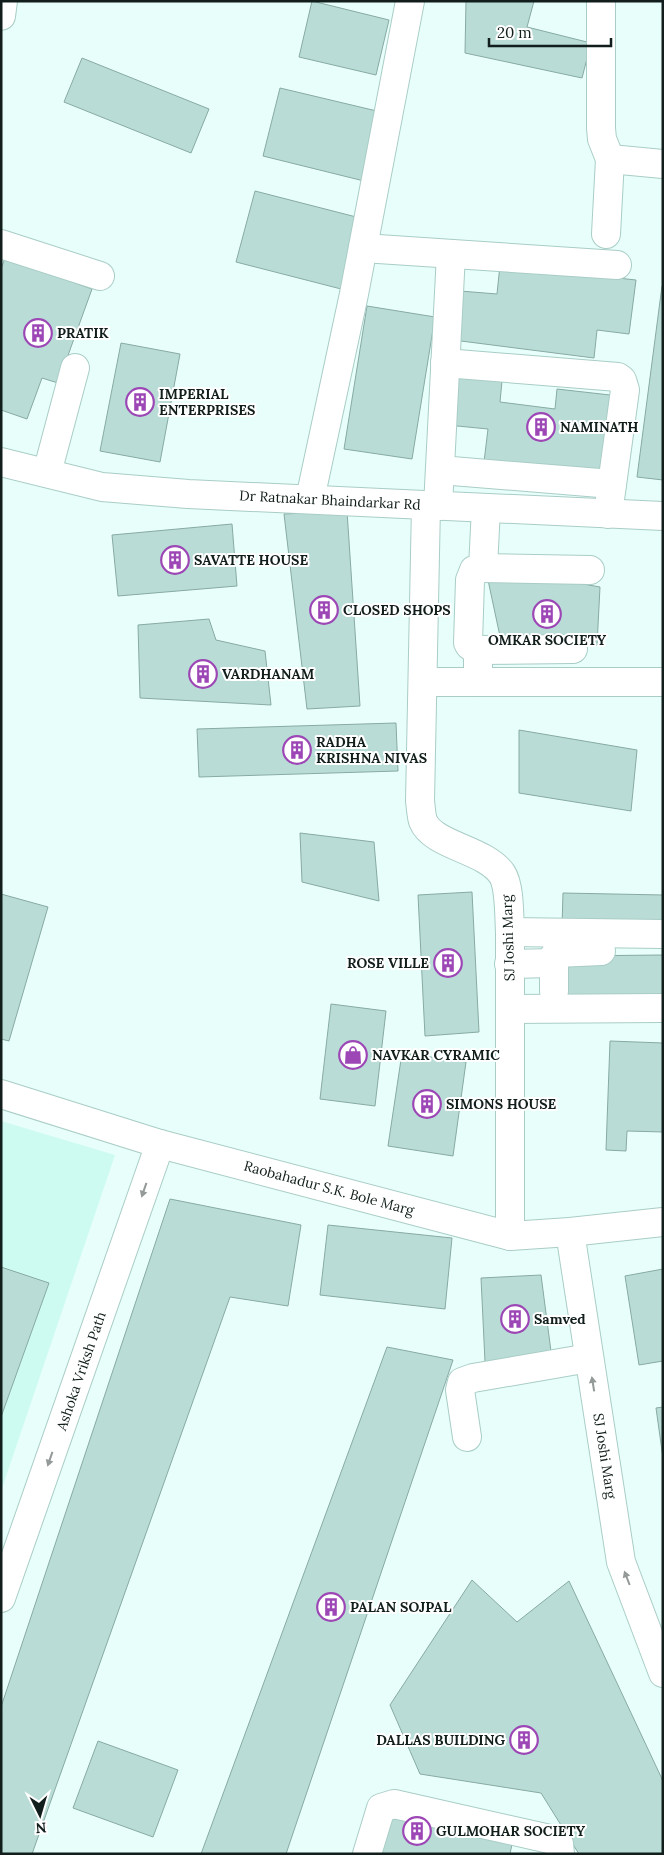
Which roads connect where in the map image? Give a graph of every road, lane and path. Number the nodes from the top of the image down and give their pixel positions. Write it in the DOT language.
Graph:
graph roads {
  1 [pos="3,1"];
  2 [pos="410,1"];
  3 [pos="601,1"];
  4 [pos="1,16"];
  5 [pos="610,159"];
  6 [pos="663,164"];
  7 [pos="606,234"];
  8 [pos="1,244"];
  9 [pos="363,248"];
  10 [pos="451,254"];
  11 [pos="617,265"];
  12 [pos="100,276"];
  13 [pos="445,362"];
  14 [pos="75,368"];
  15 [pos="1,462"];
  16 [pos="440,470"];
  17 [pos="48,473"];
  18 [pos="612,484"];
  19 [pos="310,499"];
  20 [pos="432,506"];
  21 [pos="486,508"];
  22 [pos="608,514"];
  23 [pos="663,516"];
  24 [pos="483,568"];
  25 [pos="590,570"];
  26 [pos="573,649"];
  27 [pos="478,650"];
  28 [pos="423,682"];
  29 [pos="478,682"];
  30 [pos="663,682"];
  31 [pos="510,932"];
  32 [pos="663,934"];
  33 [pos="663,948"];
  34 [pos="554,963"];
  35 [pos="510,964"];
  36 [pos="554,991"];
  37 [pos="663,1008"];
  38 [pos="510,1009"];
  39 [pos="1,1094"];
  40 [pos="160,1144"];
  41 [pos="663,1222"];
  42 [pos="570,1232"];
  43 [pos="510,1236"];
  44 [pos="589,1358"];
  45 [pos="467,1437"];
  46 [pos="1,1598"];
  47 [pos="652,1614"];
  48 [pos="663,1673"];
  49 [pos="367,1854"];
  50 [pos="560,1854"];
  1 -- 4 [label="street"];
  2 -- 9 [label="street"];
  3 -- 5 [label="street"];
  5 -- 6 [label="street"];
  5 -- 7 [label="street"];
  8 -- 12 [label="street"];
  9 -- 10 [label="street"];
  9 -- 19 [label="street"];
  10 -- 11 [label="street"];
  10 -- 13 [label="street, SJ Joshi Marg"];
  13 -- 16 [label="street, SJ Joshi Marg"];
  13 -- 18 [label="street"];
  14 -- 17 [label="street"];
  15 -- 17 [label="street, Dr Ratnakar Bhaindarkar Rd"];
  16 -- 18 [label="street"];
  16 -- 20 [label="street, SJ Joshi Marg"];
  17 -- 19 [label="street, Dr Ratnakar Bhaindarkar Rd"];
  18 -- 22 [label="street"];
  19 -- 20 [label="street, Dr Ratnakar Bhaindarkar Rd"];
  20 -- 21 [label="street, Dr Ratnakar Bhaindarkar Rd"];
  20 -- 28 [label="street, SJ Joshi Marg"];
  21 -- 22 [label="street, Dr Ratnakar Bhaindarkar Rd"];
  21 -- 24 [label="street"];
  22 -- 23 [label="street, Dr Ratnakar Bhaindarkar Rd"];
  24 -- 25 [label="street"];
  24 -- 27 [label="street"];
  26 -- 27 [label="street"];
  27 -- 29 [label="street"];
  28 -- 29 [label="street"];
  28 -- 31 [label="street, SJ Joshi Marg"];
  29 -- 30 [label="street"];
  31 -- 32 [label="street"];
  31 -- 35 [label="street, SJ Joshi Marg"];
  33 -- 34 [label="street"];
  34 -- 35 [label="street"];
  34 -- 36 [label="street"];
  35 -- 38 [label="street, SJ Joshi Marg"];
  37 -- 38 [label="street"];
  38 -- 43 [label="street, SJ Joshi Marg"];
  39 -- 40 [label="street, Raobahadur S.K. Bole Marg"];
  40 -- 43 [label="street, Raobahadur S.K. Bole Marg"];
  40 -- 46 [label="street, Ashoka Vriksh Path, one-way"];
  41 -- 42 [label="street, Raobahadur S.K. Bole Marg"];
  42 -- 43 [label="street, Raobahadur S.K. Bole Marg"];
  42 -- 44 [label="street, SJ Joshi Marg"];
  44 -- 45 [label="street"];
  47 -- 44 [label="street, SJ Joshi Marg, one-way"];
  47 -- 48 [label="street, SJ Joshi Marg"];
  49 -- 50 [label="street"];
}
